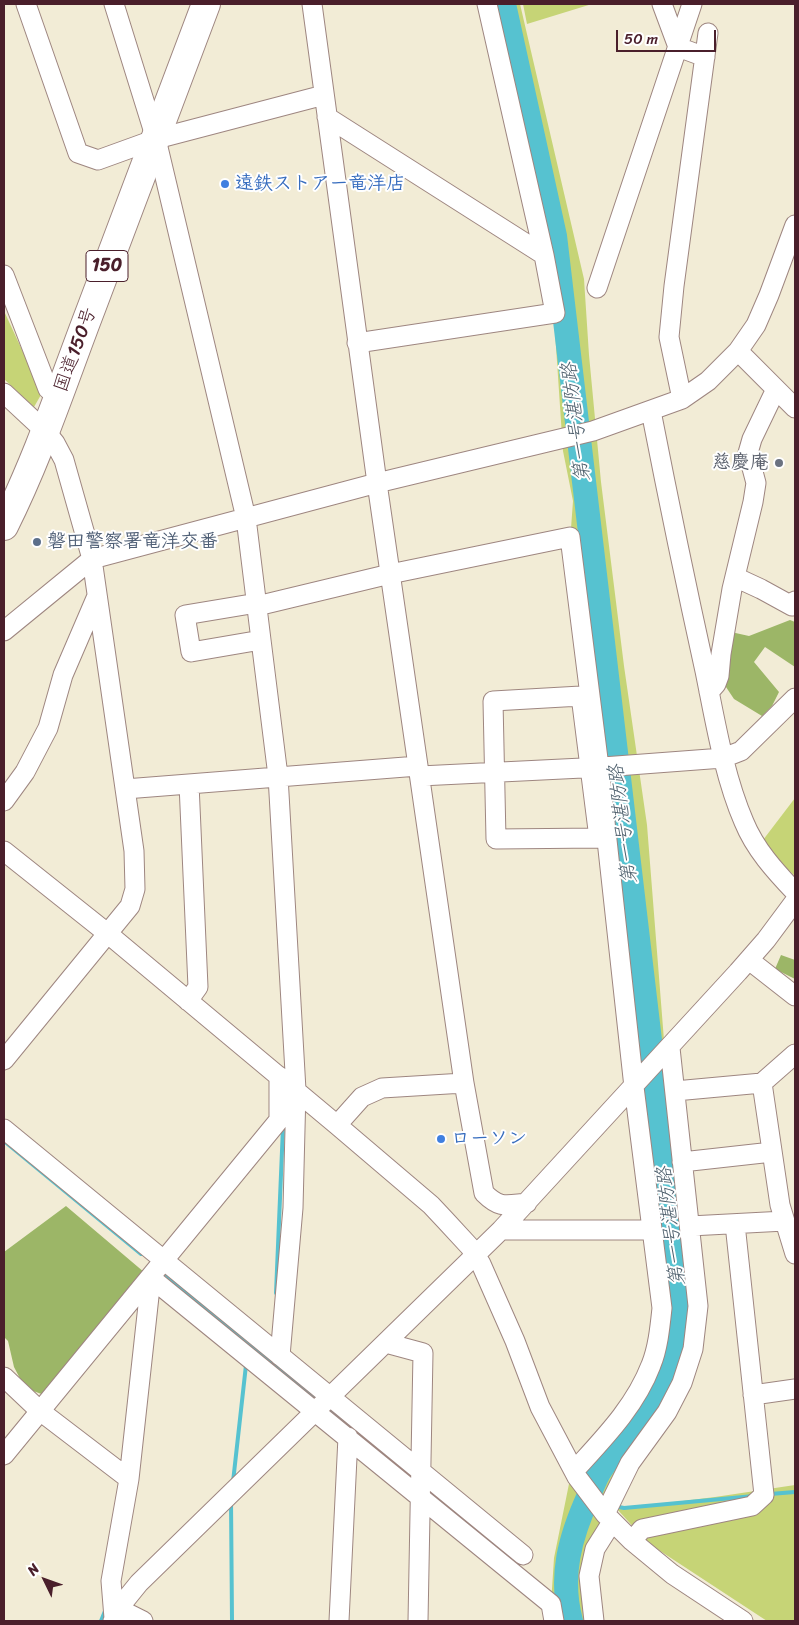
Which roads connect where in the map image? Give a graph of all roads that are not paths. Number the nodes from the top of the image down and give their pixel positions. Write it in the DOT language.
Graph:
graph roads {
  1 [pos="26,4"];
  2 [pos="114,4"];
  3 [pos="206,4"];
  4 [pos="312,4"];
  5 [pos="486,4"];
  6 [pos="662,4"];
  7 [pos="692,4"];
  8 [pos="708,33"];
  9 [pos="678,47"];
  10 [pos="705,57"];
  11 [pos="324,95"];
  12 [pos="327,117"];
  13 [pos="156,139"];
  14 [pos="795,225"];
  15 [pos="544,255"];
  16 [pos="4,275"];
  17 [pos="597,288"];
  18 [pos="358,343"];
  19 [pos="738,351"];
  20 [pos="776,389"];
  21 [pos="4,393"];
  22 [pos="59,397"];
  23 [pos="682,399"];
  24 [pos="795,408"];
  25 [pos="651,411"];
  26 [pos="46,432"];
  27 [pos="377,484"];
  28 [pos="246,518"];
  29 [pos="4,526"];
  30 [pos="92,559"];
  31 [pos="390,574"];
  32 [pos="735,577"];
  33 [pos="97,596"];
  34 [pos="795,601"];
  35 [pos="254,604"];
  36 [pos="4,631"];
  37 [pos="258,641"];
  38 [pos="709,692"];
  39 [pos="795,698"];
  40 [pos="723,758"];
  41 [pos="597,767"];
  42 [pos="419,771"];
  43 [pos="494,772"];
  44 [pos="272,777"];
  45 [pos="189,784"];
  46 [pos="126,789"];
  47 [pos="4,801"];
  48 [pos="4,851"];
  49 [pos="795,892"];
  50 [pos="795,901"];
  51 [pos="107,933"];
  52 [pos="749,960"];
  53 [pos="795,996"];
  54 [pos="188,1001"];
  55 [pos="668,1050"];
  56 [pos="795,1054"];
  57 [pos="4,1060"];
  58 [pos="279,1076"];
  59 [pos="464,1083"];
  60 [pos="762,1083"];
  61 [pos="636,1084"];
  62 [pos="296,1090"];
  63 [pos="675,1091"];
  64 [pos="338,1125"];
  65 [pos="4,1129"];
  66 [pos="772,1152"];
  67 [pos="682,1162"];
  68 [pos="527,1203"];
  69 [pos="785,1221"];
  70 [pos="736,1224"];
  71 [pos="690,1226"];
  72 [pos="501,1230"];
  73 [pos="652,1230"];
  74 [pos="795,1254"];
  75 [pos="476,1255"];
  76 [pos="164,1260"];
  77 [pos="151,1278"];
  78 [pos="386,1342"];
  79 [pos="280,1356"];
  80 [pos="4,1377"];
  81 [pos="795,1389"];
  82 [pos="753,1395"];
  83 [pos="331,1397"];
  84 [pos="40,1410"];
  85 [pos="316,1411"];
  86 [pos="348,1437"];
  87 [pos="4,1455"];
  88 [pos="420,1472"];
  89 [pos="575,1474"];
  90 [pos="129,1479"];
  91 [pos="421,1496"];
  92 [pos="608,1518"];
  93 [pos="632,1540"];
  94 [pos="522,1555"];
  95 [pos="115,1616"];
  96 [pos="143,1621"];
  97 [pos="339,1621"];
  98 [pos="418,1621"];
  99 [pos="554,1621"];
  100 [pos="594,1621"];
  101 [pos="743,1621"];
  1 -- 13 [label="street"];
  2 -- 13 [label="street"];
  3 -- 13 [label="highway, 国道150号 / 150"];
  4 -- 11 [label="street"];
  5 -- 15 [label="street"];
  6 -- 9 [label="street"];
  7 -- 9 [label="street"];
  8 -- 10 [label="street"];
  9 -- 10 [label="street"];
  9 -- 17 [label="street"];
  10 -- 23 [label="street"];
  11 -- 12 [label="street"];
  11 -- 13 [label="street"];
  12 -- 15 [label="street"];
  12 -- 18 [label="street"];
  13 -- 22 [label="highway, 国道150号 / 150"];
  13 -- 28 [label="street"];
  14 -- 19 [label="street"];
  15 -- 18 [label="street"];
  16 -- 22 [label="street"];
  18 -- 27 [label="street"];
  19 -- 20 [label="street"];
  19 -- 23 [label="street"];
  20 -- 24 [label="street"];
  20 -- 32 [label="street"];
  21 -- 26 [label="street"];
  22 -- 26 [label="highway, 国道150号 / 150"];
  23 -- 25 [label="street"];
  25 -- 27 [label="street"];
  25 -- 38 [label="street"];
  26 -- 29 [label="highway, 国道150号 / 150"];
  26 -- 30 [label="street"];
  27 -- 28 [label="street"];
  27 -- 31 [label="street"];
  28 -- 30 [label="street"];
  28 -- 35 [label="street"];
  30 -- 33 [label="street"];
  30 -- 36 [label="street"];
  31 -- 35 [label="street"];
  31 -- 41 [label="street"];
  31 -- 42 [label="street"];
  32 -- 34 [label="street"];
  32 -- 38 [label="street"];
  33 -- 46 [label="street"];
  33 -- 47 [label="street"];
  35 -- 37 [label="street"];
  35 -- 37 [label="street"];
  37 -- 44 [label="street"];
  38 -- 40 [label="street"];
  39 -- 40 [label="street"];
  40 -- 41 [label="street"];
  40 -- 49 [label="street"];
  41 -- 43 [label="street"];
  41 -- 43 [label="street"];
  41 -- 43 [label="street"];
  41 -- 61 [label="street"];
  42 -- 43 [label="street"];
  42 -- 44 [label="street"];
  42 -- 59 [label="street"];
  44 -- 45 [label="street"];
  44 -- 62 [label="street"];
  45 -- 46 [label="street"];
  45 -- 54 [label="street"];
  46 -- 51 [label="street"];
  48 -- 51 [label="street"];
  50 -- 52 [label="street"];
  51 -- 54 [label="street"];
  51 -- 57 [label="street"];
  52 -- 53 [label="street"];
  52 -- 55 [label="street"];
  54 -- 58 [label="street"];
  55 -- 61 [label="street"];
  55 -- 63 [label="street"];
  56 -- 60 [label="street"];
  58 -- 62 [label="street"];
  58 -- 76 [label="street"];
  59 -- 64 [label="street"];
  59 -- 68 [label="street"];
  60 -- 63 [label="street"];
  60 -- 66 [label="street"];
  61 -- 68 [label="street"];
  61 -- 73 [label="street"];
  62 -- 64 [label="street"];
  62 -- 79 [label="street"];
  63 -- 67 [label="street"];
  64 -- 75 [label="street"];
  65 -- 76 [label="street"];
  66 -- 67 [label="street"];
  66 -- 69 [label="street"];
  67 -- 71 [label="street"];
  68 -- 72 [label="street"];
  69 -- 70 [label="street"];
  69 -- 74 [label="street"];
  70 -- 71 [label="street"];
  70 -- 82 [label="street"];
  71 -- 92 [label="street"];
  72 -- 73 [label="street"];
  72 -- 75 [label="street"];
  73 -- 89 [label="street"];
  75 -- 78 [label="street"];
  75 -- 89 [label="street"];
  76 -- 77 [label="street"];
  76 -- 79 [label="street"];
  77 -- 84 [label="street"];
  77 -- 85 [label="street"];
  77 -- 90 [label="street"];
  78 -- 83 [label="street"];
  78 -- 88 [label="street"];
  79 -- 83 [label="street"];
  80 -- 84 [label="street"];
  81 -- 82 [label="street"];
  82 -- 93 [label="street"];
  83 -- 85 [label="street"];
  83 -- 88 [label="street"];
  84 -- 87 [label="street"];
  84 -- 90 [label="street"];
  85 -- 86 [label="street"];
  85 -- 95 [label="street"];
  86 -- 91 [label="street"];
  86 -- 97 [label="street"];
  88 -- 91 [label="street"];
  88 -- 94 [label="street"];
  89 -- 92 [label="street"];
  90 -- 95 [label="street"];
  91 -- 98 [label="street"];
  91 -- 99 [label="street"];
  92 -- 93 [label="street"];
  92 -- 100 [label="street"];
  93 -- 101 [label="street"];
  95 -- 96 [label="street"];
}
